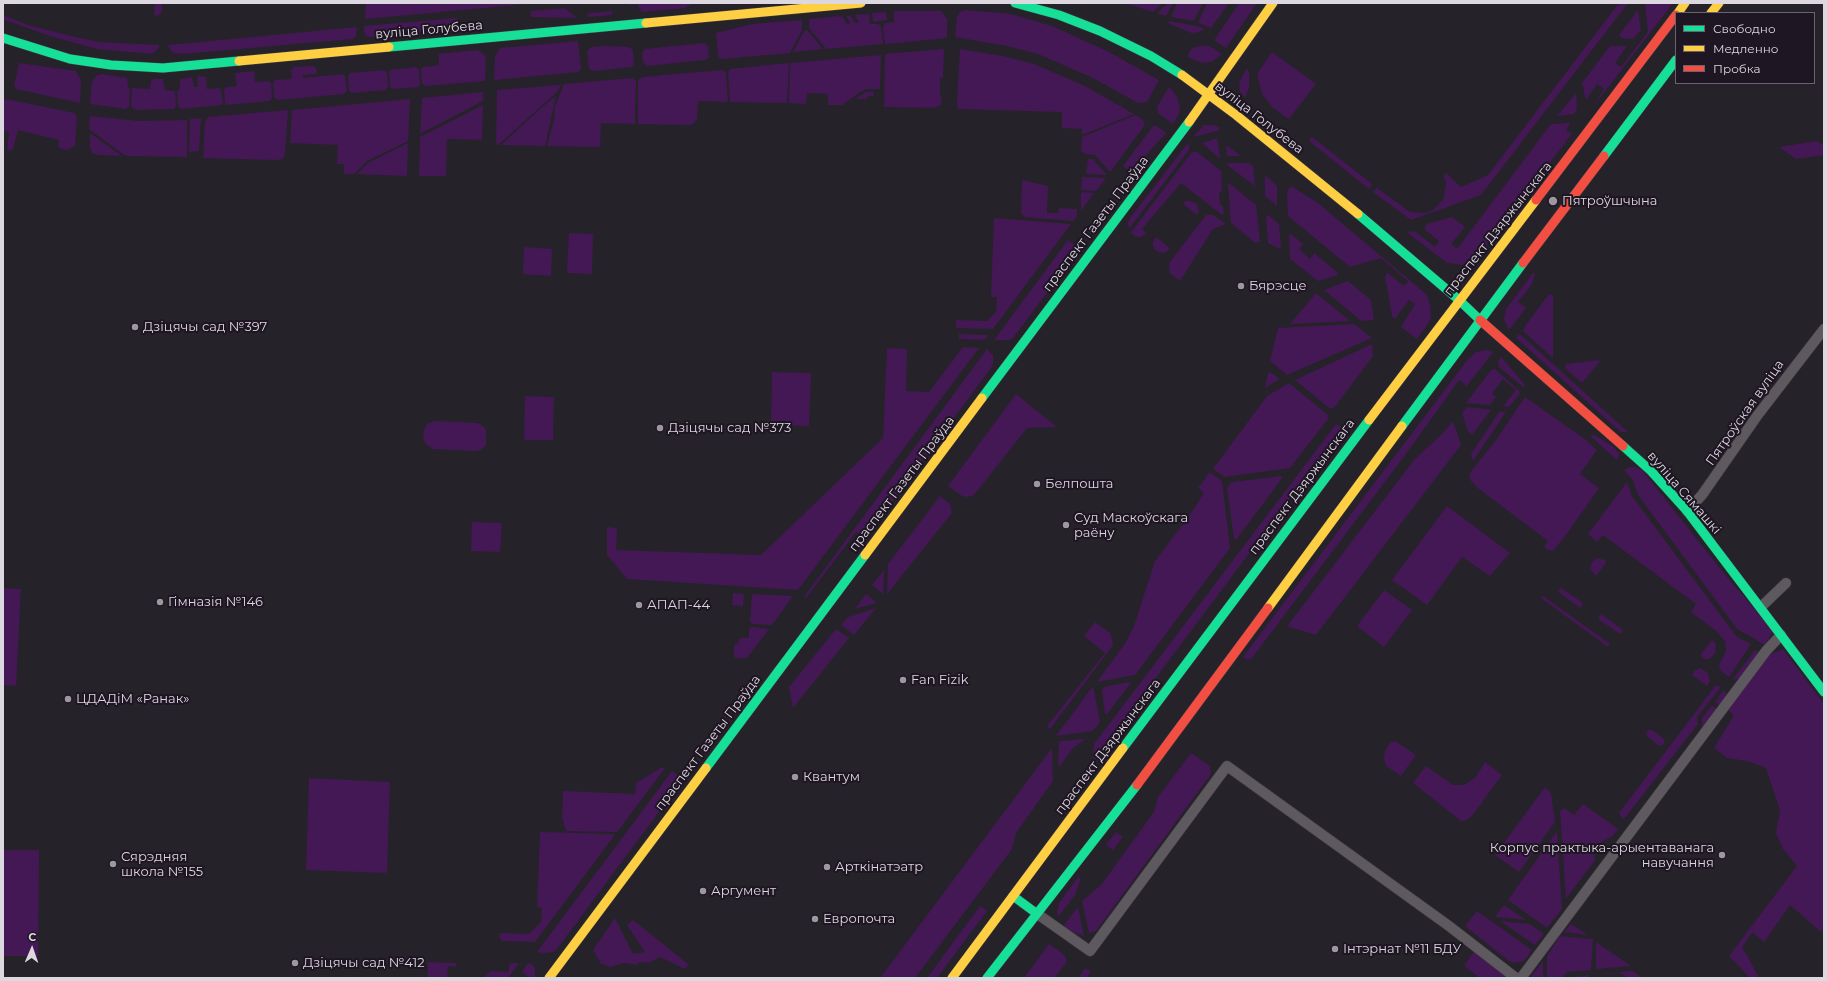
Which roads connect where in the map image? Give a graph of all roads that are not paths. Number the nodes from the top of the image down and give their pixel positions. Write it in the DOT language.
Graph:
graph roads {
  1 [pos="861,3"];
  2 [pos="1015,3"];
  3 [pos="1272,3"];
  4 [pos="1685,3"];
  5 [pos="1719,3"];
  6 [pos="1679,12"];
  7 [pos="1712,12"];
  8 [pos="1675,17"];
  9 [pos="3,38"];
  10 [pos="1675,61"];
  11 [pos="1209,94"];
  12 [pos="1459,300"];
  13 [pos="1480,320"];
  14 [pos="1824,329"];
  15 [pos="1687,511"];
  16 [pos="1786,583"];
  17 [pos="1761,607"];
  18 [pos="1781,635"];
  19 [pos="1824,692"];
  20 [pos="1013,896"];
  21 [pos="1036,913"];
  22 [pos="549,978"];
  23 [pos="952,978"];
  24 [pos="987,978"];
  25 [pos="1516,978"];
  26 [pos="1521,978"];
  1 -- 9 [label="main road, вуліца Голубева"];
  2 -- 11 [label="main road, вуліца Голубева"];
  3 -- 11 [label="main road, праспект Газеты Праўда"];
  4 -- 6 [label="main road"];
  5 -- 7 [label="main road"];
  8 -- 12 [label="main road, праспект Дзяржынскага"];
  10 -- 13 [label="main road"];
  11 -- 12 [label="main road, вуліца Голубева"];
  11 -- 22 [label="main road, праспект Газеты Праўда"];
  12 -- 13 [label="main road, вуліца Голубева"];
  12 -- 20 [label="main road, праспект Дзяржынскага"];
  13 -- 15 [label="main road, вуліца Сямашкі"];
  13 -- 21 [label="main road"];
  14 -- 15 [label="street, Пятроўская вуліца"];
  15 -- 17 [label="main road, вуліца Сямашкі"];
  16 -- 17 [label="street"];
  17 -- 18 [label="main road, вуліца Сямашкі"];
  18 -- 19 [label="main road, вуліца Сямашкі"];
  18 -- 26 [label="street"];
  20 -- 21 [label="main road"];
  20 -- 23 [label="main road, праспект Дзяржынскага"];
  21 -- 24 [label="main road"];
  21 -- 25 [label="street"];
}
